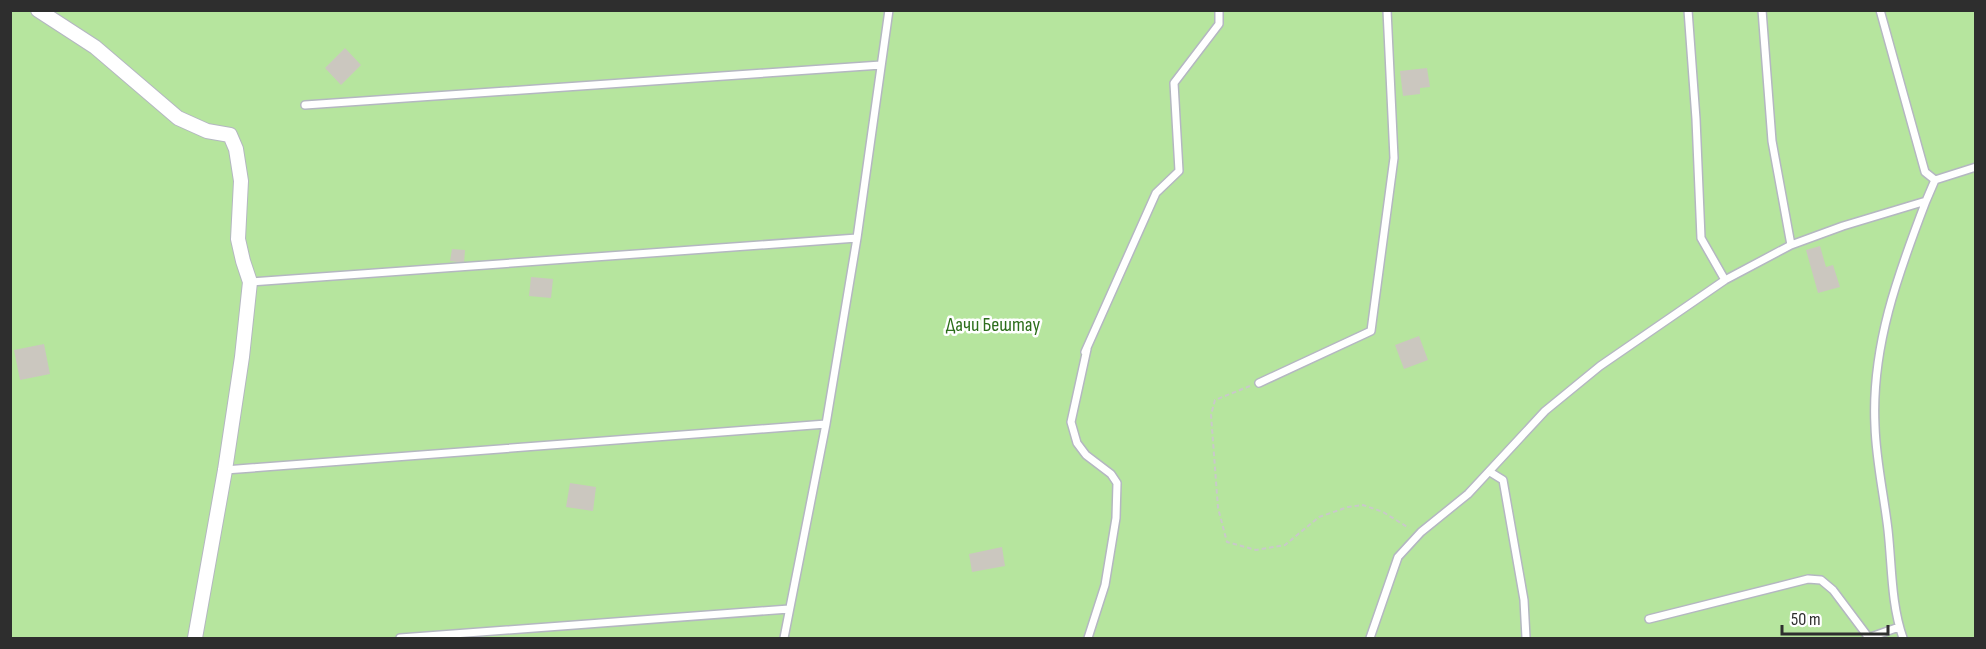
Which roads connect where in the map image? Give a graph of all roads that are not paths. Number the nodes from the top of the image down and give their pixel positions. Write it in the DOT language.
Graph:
graph roads {
  1 [pos="38,10"];
  2 [pos="889,10"];
  3 [pos="1219,10"];
  4 [pos="1387,10"];
  5 [pos="1688,10"];
  6 [pos="1762,10"];
  7 [pos="1880,10"];
  8 [pos="881,65"];
  9 [pos="305,105"];
  10 [pos="1976,167"];
  11 [pos="1935,180"];
  12 [pos="1926,201"];
  13 [pos="857,238"];
  14 [pos="1791,245"];
  15 [pos="1725,280"];
  16 [pos="250,282"];
  17 [pos="1259,383"];
  18 [pos="826,424"];
  19 [pos="225,470"];
  20 [pos="1490,472"];
  21 [pos="789,609"];
  22 [pos="1649,619"];
  23 [pos="1899,627"];
  24 [pos="1869,638"];
  25 [pos="195,639"];
  26 [pos="400,639"];
  27 [pos="784,639"];
  28 [pos="1088,639"];
  29 [pos="1370,639"];
  30 [pos="1526,639"];
  31 [pos="1903,639"];
  1 -- 16 [label="street"];
  2 -- 8 [label="lane"];
  3 -- 28 [label="lane"];
  4 -- 17 [label="lane"];
  5 -- 15 [label="lane"];
  6 -- 14 [label="lane"];
  7 -- 11 [label="lane"];
  8 -- 9 [label="lane"];
  8 -- 13 [label="lane"];
  10 -- 11 [label="lane"];
  11 -- 12 [label="lane"];
  12 -- 14 [label="lane"];
  12 -- 23 [label="lane"];
  13 -- 16 [label="lane"];
  13 -- 18 [label="lane"];
  14 -- 15 [label="lane"];
  15 -- 20 [label="lane"];
  16 -- 19 [label="street"];
  18 -- 19 [label="lane"];
  18 -- 21 [label="lane"];
  19 -- 25 [label="street"];
  20 -- 29 [label="lane"];
  20 -- 30 [label="lane"];
  21 -- 26 [label="lane"];
  21 -- 27 [label="lane"];
  22 -- 24 [label="lane"];
  23 -- 24 [label="lane"];
  23 -- 31 [label="lane"];
}
